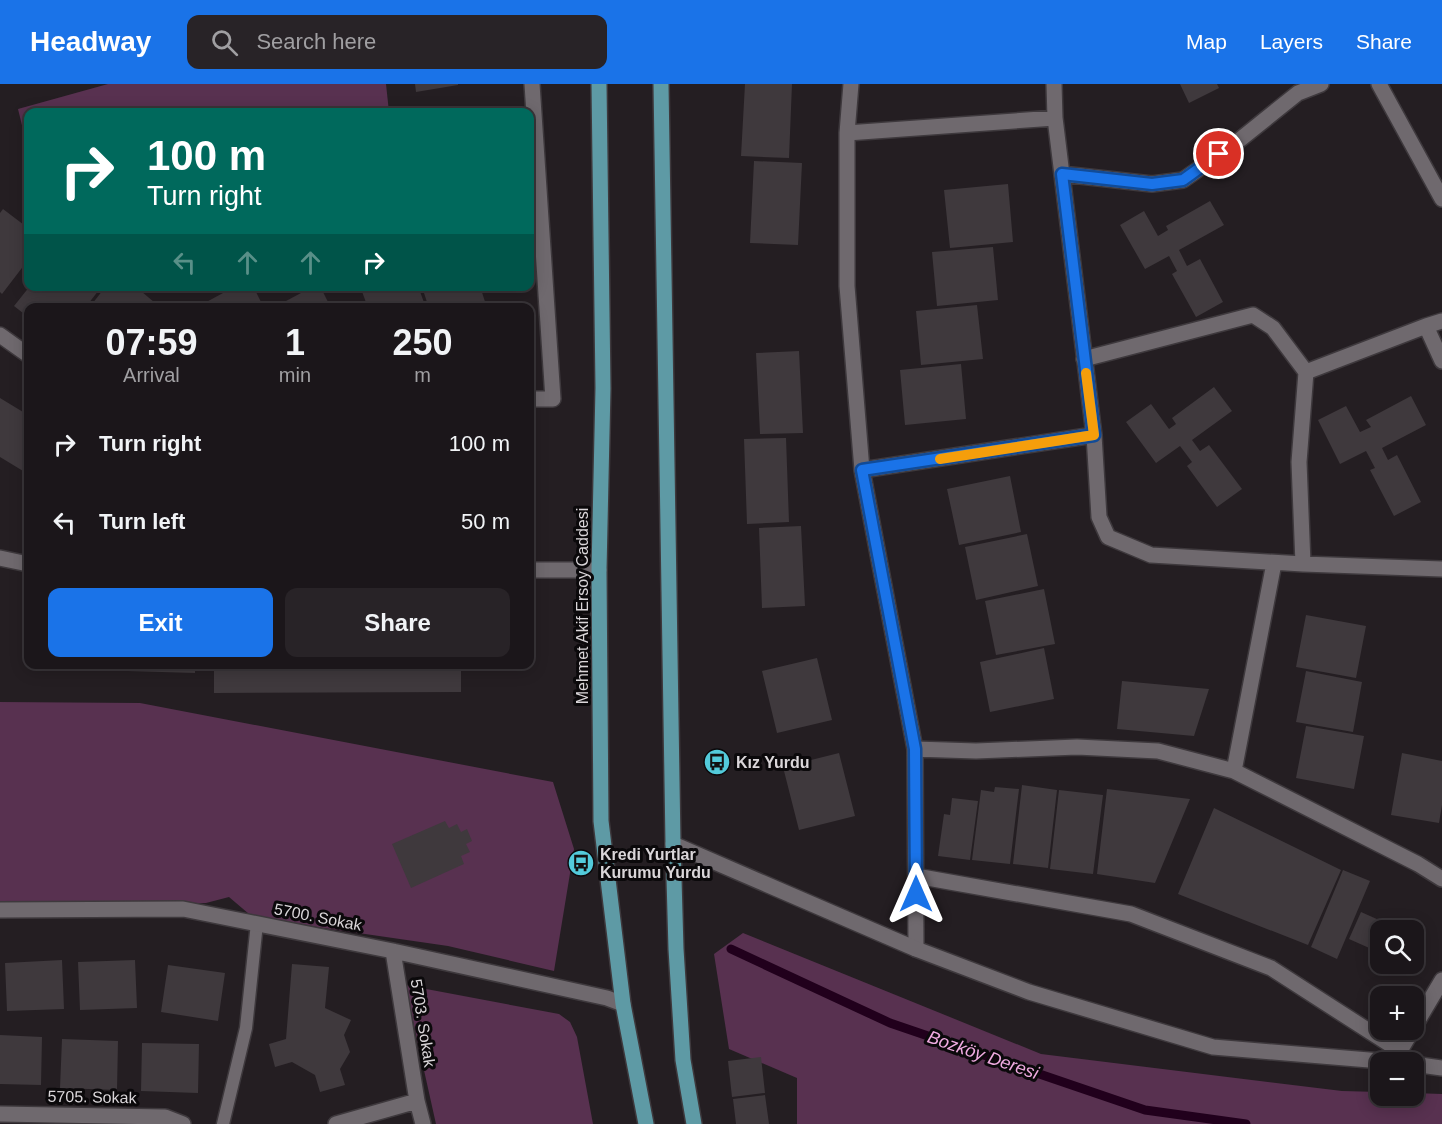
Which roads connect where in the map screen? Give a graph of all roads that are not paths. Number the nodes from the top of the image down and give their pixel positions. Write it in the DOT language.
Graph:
graph roads {
  1 [pos="532,84"];
  2 [pos="599,84"];
  3 [pos="661,84"];
  4 [pos="851,84"];
  5 [pos="1054,84"];
  6 [pos="1322,84"];
  7 [pos="1379,84"];
  8 [pos="1295,88"];
  9 [pos="534,108"];
  10 [pos="534,114"];
  11 [pos="1055,118"];
  12 [pos="847,133"];
  13 [pos="1062,174"];
  14 [pos="1442,199"];
  15 [pos="1442,321"];
  16 [pos="1426,326"];
  17 [pos="0,335"];
  18 [pos="24,352"];
  19 [pos="1084,359"];
  20 [pos="1442,361"];
  21 [pos="1306,372"];
  22 [pos="534,399"];
  23 [pos="1094,435"];
  24 [pos="862,470"];
  25 [pos="0,558"];
  26 [pos="24,563"];
  27 [pos="1274,563"];
  28 [pos="1303,564"];
  29 [pos="1442,569"];
  30 [pos="534,570"];
  31 [pos="599,570"];
  32 [pos="915,749"];
  33 [pos="1233,771"];
  34 [pos="673,844"];
  35 [pos="916,876"];
  36 [pos="1442,879"];
  37 [pos="0,910"];
  38 [pos="257,923"];
  39 [pos="916,949"];
  40 [pos="393,951"];
  41 [pos="1442,980"];
  42 [pos="623,1004"];
  43 [pos="1390,1052"];
  44 [pos="1401,1052"];
  45 [pos="1370,1056"];
  46 [pos="1424,1066"];
  47 [pos="1442,1068"];
  48 [pos="417,1101"];
  49 [pos="0,1114"];
  50 [pos="183,1124"];
  51 [pos="223,1124"];
  52 [pos="336,1124"];
  53 [pos="423,1124"];
  54 [pos="646,1124"];
  55 [pos="694,1124"];
  1 -- 9 [label="street"];
  2 -- 31 [label="main road, Mehmet Akif Ersoy Caddesi"];
  3 -- 34 [label="main road"];
  4 -- 12 [label="street"];
  5 -- 11 [label="street"];
  6 -- 8 [label="street"];
  7 -- 14 [label="street"];
  8 -- 13 [label="street"];
  10 -- 22 [label="street"];
  11 -- 12 [label="street"];
  11 -- 13 [label="street"];
  12 -- 24 [label="street"];
  13 -- 19 [label="street"];
  15 -- 16 [label="street"];
  16 -- 20 [label="street"];
  16 -- 21 [label="street"];
  17 -- 18 [label="street"];
  19 -- 21 [label="street"];
  19 -- 23 [label="street"];
  21 -- 28 [label="street"];
  23 -- 24 [label="street"];
  23 -- 27 [label="street"];
  24 -- 32 [label="street"];
  25 -- 26 [label="street"];
  27 -- 28 [label="street"];
  27 -- 33 [label="street"];
  28 -- 29 [label="street"];
  30 -- 31 [label="street"];
  31 -- 42 [label="main road, Mehmet Akif Ersoy Caddesi"];
  32 -- 33 [label="street"];
  32 -- 35 [label="street"];
  33 -- 36 [label="street"];
  34 -- 39 [label="street"];
  34 -- 55 [label="main road"];
  35 -- 39 [label="street"];
  35 -- 43 [label="street"];
  37 -- 38 [label="street, 5700. Sokak"];
  38 -- 40 [label="street, 5700. Sokak"];
  38 -- 51 [label="lane"];
  39 -- 45 [label="street"];
  40 -- 42 [label="street, 5700. Sokak"];
  40 -- 48 [label="street, 5703. Sokak"];
  41 -- 44 [label="street"];
  42 -- 54 [label="main road, Mehmet Akif Ersoy Caddesi"];
  46 -- 47 [label="street"];
  48 -- 52 [label="street"];
  48 -- 53 [label="street, 5703. Sokak"];
  49 -- 50 [label="street, 5705. Sokak"];
}
